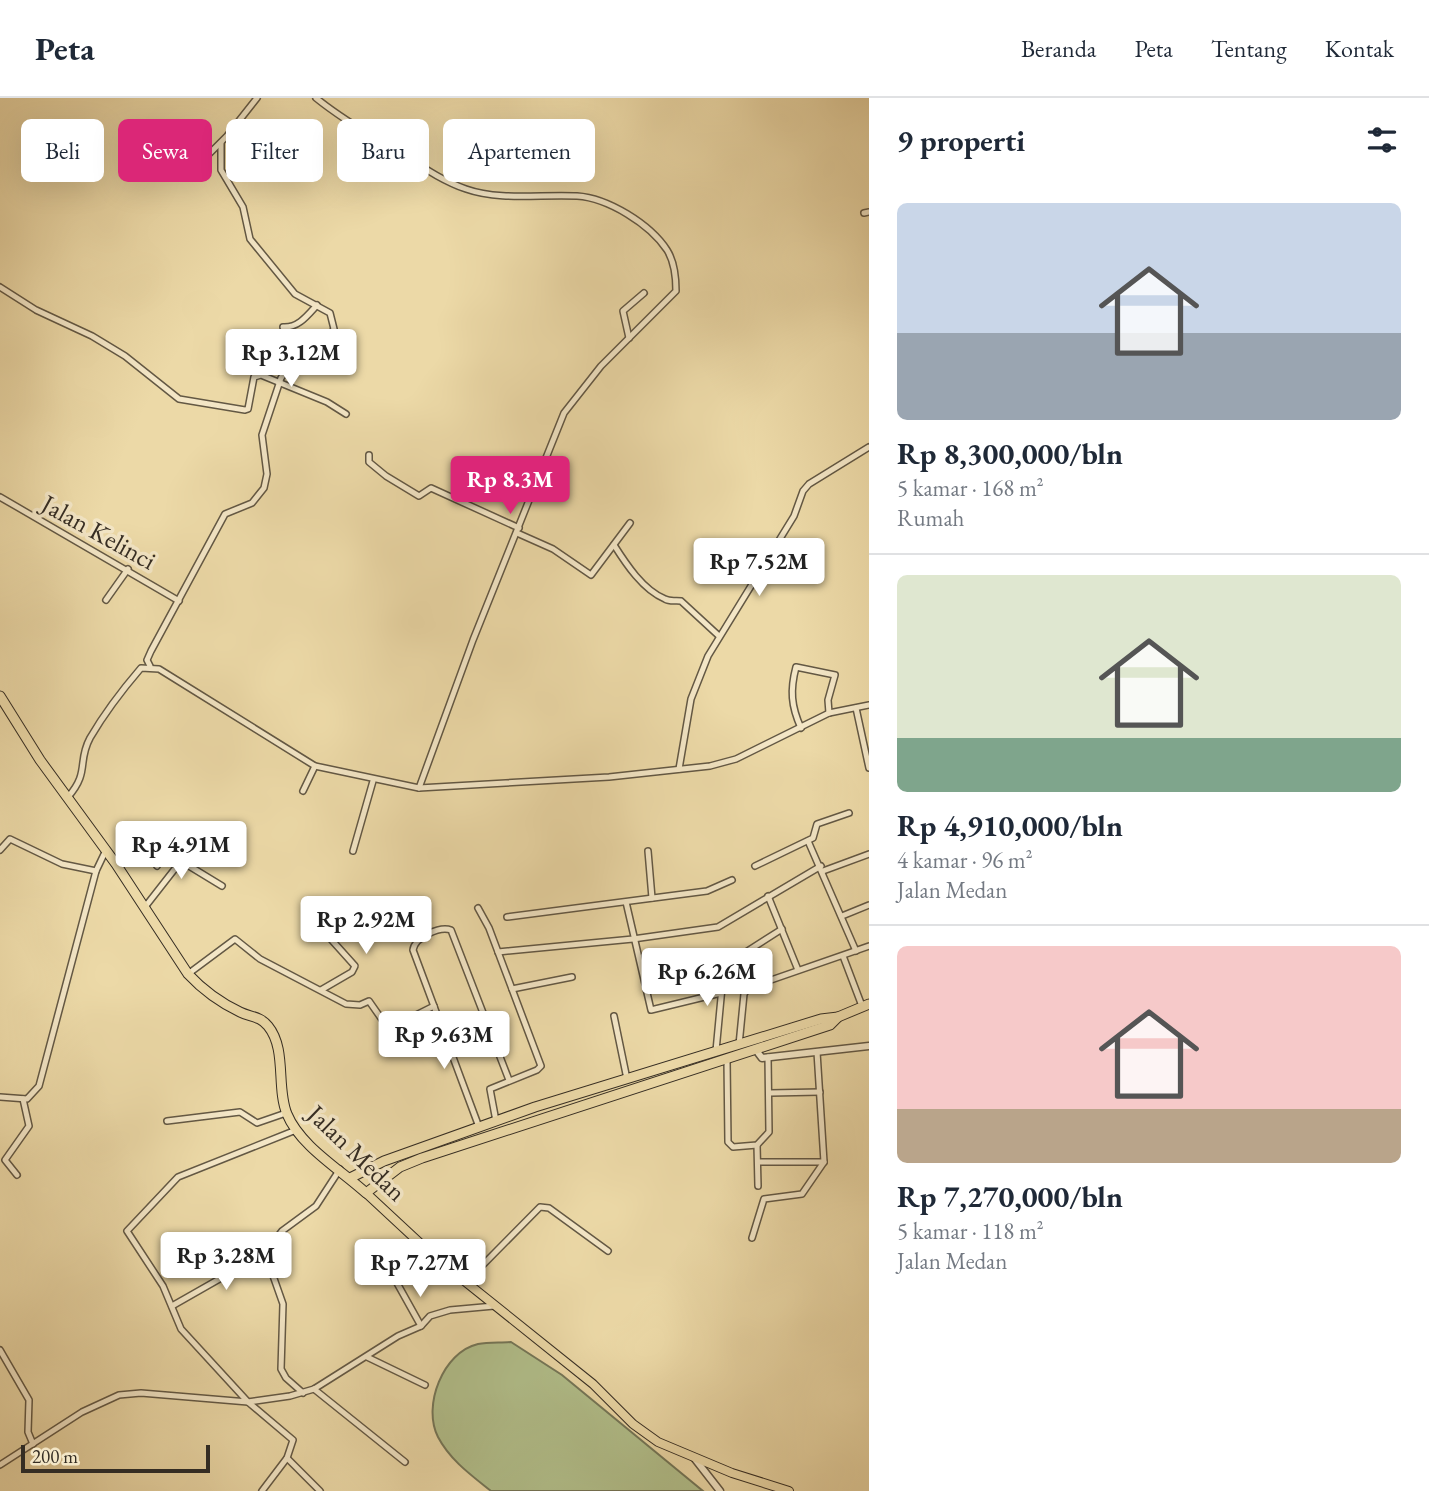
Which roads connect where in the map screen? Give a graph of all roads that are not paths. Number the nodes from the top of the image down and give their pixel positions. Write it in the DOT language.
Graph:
graph roads {
  1 [pos="257,98"];
  2 [pos="316,98"];
  3 [pos="221,143"];
  4 [pos="212,152"];
  5 [pos="0,287"];
  6 [pos="643,293"];
  7 [pos="317,305"];
  8 [pos="283,327"];
  9 [pos="629,338"];
  10 [pos="279,382"];
  11 [pos="346,414"];
  12 [pos="868,450"];
  13 [pos="369,455"];
  14 [pos="0,497"];
  15 [pos="630,523"];
  16 [pos="518,531"];
  17 [pos="614,545"];
  18 [pos="128,569"];
  19 [pos="106,600"];
  20 [pos="179,601"];
  21 [pos="719,636"];
  22 [pos="150,666"];
  23 [pos="0,696"];
  24 [pos="869,705"];
  25 [pos="856,708"];
  26 [pos="829,713"];
  27 [pos="801,728"];
  28 [pos="315,766"];
  29 [pos="869,768"];
  30 [pos="679,769"];
  31 [pos="373,781"];
  32 [pos="419,788"];
  33 [pos="303,791"];
  34 [pos="68,797"];
  35 [pos="849,813"];
  36 [pos="181,837"];
  37 [pos="808,841"];
  38 [pos="161,843"];
  39 [pos="0,850"];
  40 [pos="106,850"];
  41 [pos="170,850"];
  42 [pos="353,851"];
  43 [pos="648,851"];
  44 [pos="869,854"];
  45 [pos="184,861"];
  46 [pos="157,866"];
  47 [pos="755,866"];
  48 [pos="822,869"];
  49 [pos="96,871"];
  50 [pos="732,880"];
  51 [pos="222,886"];
  52 [pos="768,896"];
  53 [pos="653,898"];
  54 [pos="626,902"];
  55 [pos="315,905"];
  56 [pos="869,905"];
  57 [pos="145,907"];
  58 [pos="478,908"];
  59 [pos="507,916"];
  60 [pos="842,916"];
  61 [pos="782,929"];
  62 [pos="633,939"];
  63 [pos="869,946"];
  64 [pos="856,951"];
  65 [pos="498,952"];
  66 [pos="843,956"];
  67 [pos="798,970"];
  68 [pos="188,974"];
  69 [pos="572,977"];
  70 [pos="512,989"];
  71 [pos="321,990"];
  72 [pos="721,993"];
  73 [pos="866,1005"];
  74 [pos="434,1006"];
  75 [pos="614,1016"];
  76 [pos="739,1046"];
  77 [pos="754,1046"];
  78 [pos="869,1046"];
  79 [pos="817,1052"];
  80 [pos="716,1053"];
  81 [pos="768,1058"];
  82 [pos="726,1060"];
  83 [pos="682,1068"];
  84 [pos="627,1079"];
  85 [pos="509,1080"];
  86 [pos="820,1092"];
  87 [pos="770,1093"];
  88 [pos="0,1097"];
  89 [pos="23,1099"];
  90 [pos="286,1113"];
  91 [pos="167,1121"];
  92 [pos="496,1121"];
  93 [pos="479,1127"];
  94 [pos="296,1130"];
  95 [pos="757,1145"];
  96 [pos="758,1162"];
  97 [pos="824,1162"];
  98 [pos="340,1170"];
  99 [pos="17,1175"];
  100 [pos="349,1178"];
  101 [pos="758,1186"];
  102 [pos="366,1193"];
  103 [pos="752,1238"];
  104 [pos="608,1251"];
  105 [pos="265,1253"];
  106 [pos="466,1282"];
  107 [pos="397,1283"];
  108 [pos="172,1306"];
  109 [pos="494,1306"];
  110 [pos="421,1326"];
  111 [pos="0,1350"];
  112 [pos="367,1357"];
  113 [pos="425,1385"];
  114 [pos="314,1389"];
  115 [pos="303,1393"];
  116 [pos="248,1402"];
  117 [pos="33,1444"];
  118 [pos="287,1458"];
  119 [pos="695,1459"];
  120 [pos="405,1462"];
  121 [pos="0,1465"];
  122 [pos="262,1491"];
  123 [pos="320,1491"];
  124 [pos="720,1491"];
  125 [pos="789,1491"];
  1 -- 3 [label="street"];
  2 -- 9 [label="street"];
  3 -- 4 [label="street"];
  3 -- 7 [label="street"];
  5 -- 10 [label="street"];
  6 -- 9 [label="street"];
  7 -- 8 [label="street"];
  7 -- 10 [label="street"];
  9 -- 16 [label="street"];
  10 -- 11 [label="street"];
  10 -- 20 [label="street"];
  12 -- 21 [label="street"];
  13 -- 16 [label="street"];
  14 -- 18 [label="street, Jalan Kelinci"];
  15 -- 17 [label="street"];
  16 -- 17 [label="street"];
  16 -- 32 [label="street"];
  17 -- 21 [label="street"];
  18 -- 19 [label="street"];
  18 -- 20 [label="street, Jalan Kelinci"];
  20 -- 22 [label="street"];
  21 -- 30 [label="street"];
  22 -- 28 [label="street"];
  22 -- 34 [label="street"];
  23 -- 34 [label="highway, Jalan Medan"];
  24 -- 25 [label="street"];
  25 -- 26 [label="street"];
  25 -- 29 [label="street"];
  26 -- 27 [label="street"];
  26 -- 27 [label="street"];
  27 -- 30 [label="street"];
  28 -- 31 [label="street"];
  28 -- 33 [label="street"];
  30 -- 32 [label="street"];
  31 -- 32 [label="street"];
  31 -- 42 [label="street"];
  34 -- 40 [label="highway, Jalan Medan"];
  35 -- 37 [label="street"];
  36 -- 41 [label="street"];
  37 -- 47 [label="street"];
  37 -- 48 [label="street"];
  38 -- 41 [label="street"];
  39 -- 49 [label="street"];
  40 -- 49 [label="street"];
  40 -- 57 [label="highway, Jalan Medan"];
  41 -- 45 [label="street"];
  41 -- 46 [label="street"];
  43 -- 53 [label="street"];
  44 -- 48 [label="street"];
  45 -- 51 [label="street"];
  45 -- 57 [label="street"];
  48 -- 52 [label="street"];
  48 -- 60 [label="street"];
  49 -- 89 [label="street"];
  50 -- 53 [label="street"];
  52 -- 61 [label="street"];
  52 -- 62 [label="street"];
  53 -- 54 [label="street"];
  54 -- 59 [label="street"];
  54 -- 62 [label="street"];
  55 -- 71 [label="street"];
  56 -- 60 [label="street"];
  57 -- 68 [label="highway, Jalan Medan"];
  58 -- 65 [label="street"];
  60 -- 64 [label="street"];
  61 -- 67 [label="street"];
  61 -- 72 [label="street"];
  62 -- 65 [label="street"];
  62 -- 72 [label="street"];
  63 -- 64 [label="street"];
  64 -- 66 [label="street"];
  65 -- 70 [label="street"];
  66 -- 67 [label="street"];
  66 -- 73 [label="street"];
  67 -- 76 [label="street"];
  68 -- 71 [label="street"];
  68 -- 90 [label="highway, Jalan Medan"];
  69 -- 70 [label="street"];
  70 -- 85 [label="street"];
  71 -- 74 [label="street"];
  72 -- 80 [label="street"];
  73 -- 77 [label="highway"];
  74 -- 85 [label="street"];
  74 -- 93 [label="street"];
  75 -- 84 [label="street"];
  76 -- 77 [label="highway"];
  76 -- 80 [label="highway"];
  77 -- 81 [label="street"];
  77 -- 82 [label="highway"];
  78 -- 79 [label="street"];
  79 -- 81 [label="street"];
  79 -- 86 [label="street"];
  80 -- 83 [label="highway"];
  81 -- 87 [label="street"];
  82 -- 83 [label="highway"];
  82 -- 95 [label="street"];
  83 -- 84 [label="highway"];
  83 -- 102 [label="highway"];
  84 -- 92 [label="highway"];
  85 -- 92 [label="street"];
  86 -- 87 [label="street"];
  86 -- 97 [label="street"];
  87 -- 95 [label="street"];
  88 -- 89 [label="street"];
  89 -- 99 [label="street"];
  90 -- 91 [label="street"];
  90 -- 94 [label="highway, Jalan Medan"];
  92 -- 93 [label="highway"];
  93 -- 100 [label="highway"];
  94 -- 98 [label="highway, Jalan Medan"];
  94 -- 108 [label="street"];
  95 -- 96 [label="street"];
  96 -- 97 [label="street"];
  96 -- 101 [label="street"];
  97 -- 103 [label="street"];
  98 -- 100 [label="highway, Jalan Medan"];
  98 -- 105 [label="street"];
  100 -- 102 [label="highway, Jalan Medan"];
  102 -- 106 [label="main road, Jalan Medan"];
  104 -- 106 [label="street"];
  105 -- 108 [label="street"];
  105 -- 115 [label="street"];
  106 -- 109 [label="main road, Jalan Medan"];
  107 -- 110 [label="street"];
  108 -- 116 [label="street"];
  109 -- 110 [label="street"];
  109 -- 119 [label="main road, Jalan Medan"];
  110 -- 112 [label="street"];
  111 -- 117 [label="street"];
  112 -- 113 [label="street"];
  112 -- 114 [label="street"];
  114 -- 115 [label="street"];
  114 -- 120 [label="street"];
  115 -- 116 [label="street"];
  116 -- 117 [label="street"];
  116 -- 118 [label="street"];
  117 -- 121 [label="street"];
  118 -- 122 [label="street"];
  118 -- 123 [label="street"];
  119 -- 124 [label="street"];
  119 -- 125 [label="main road, Jalan Medan"];
}
